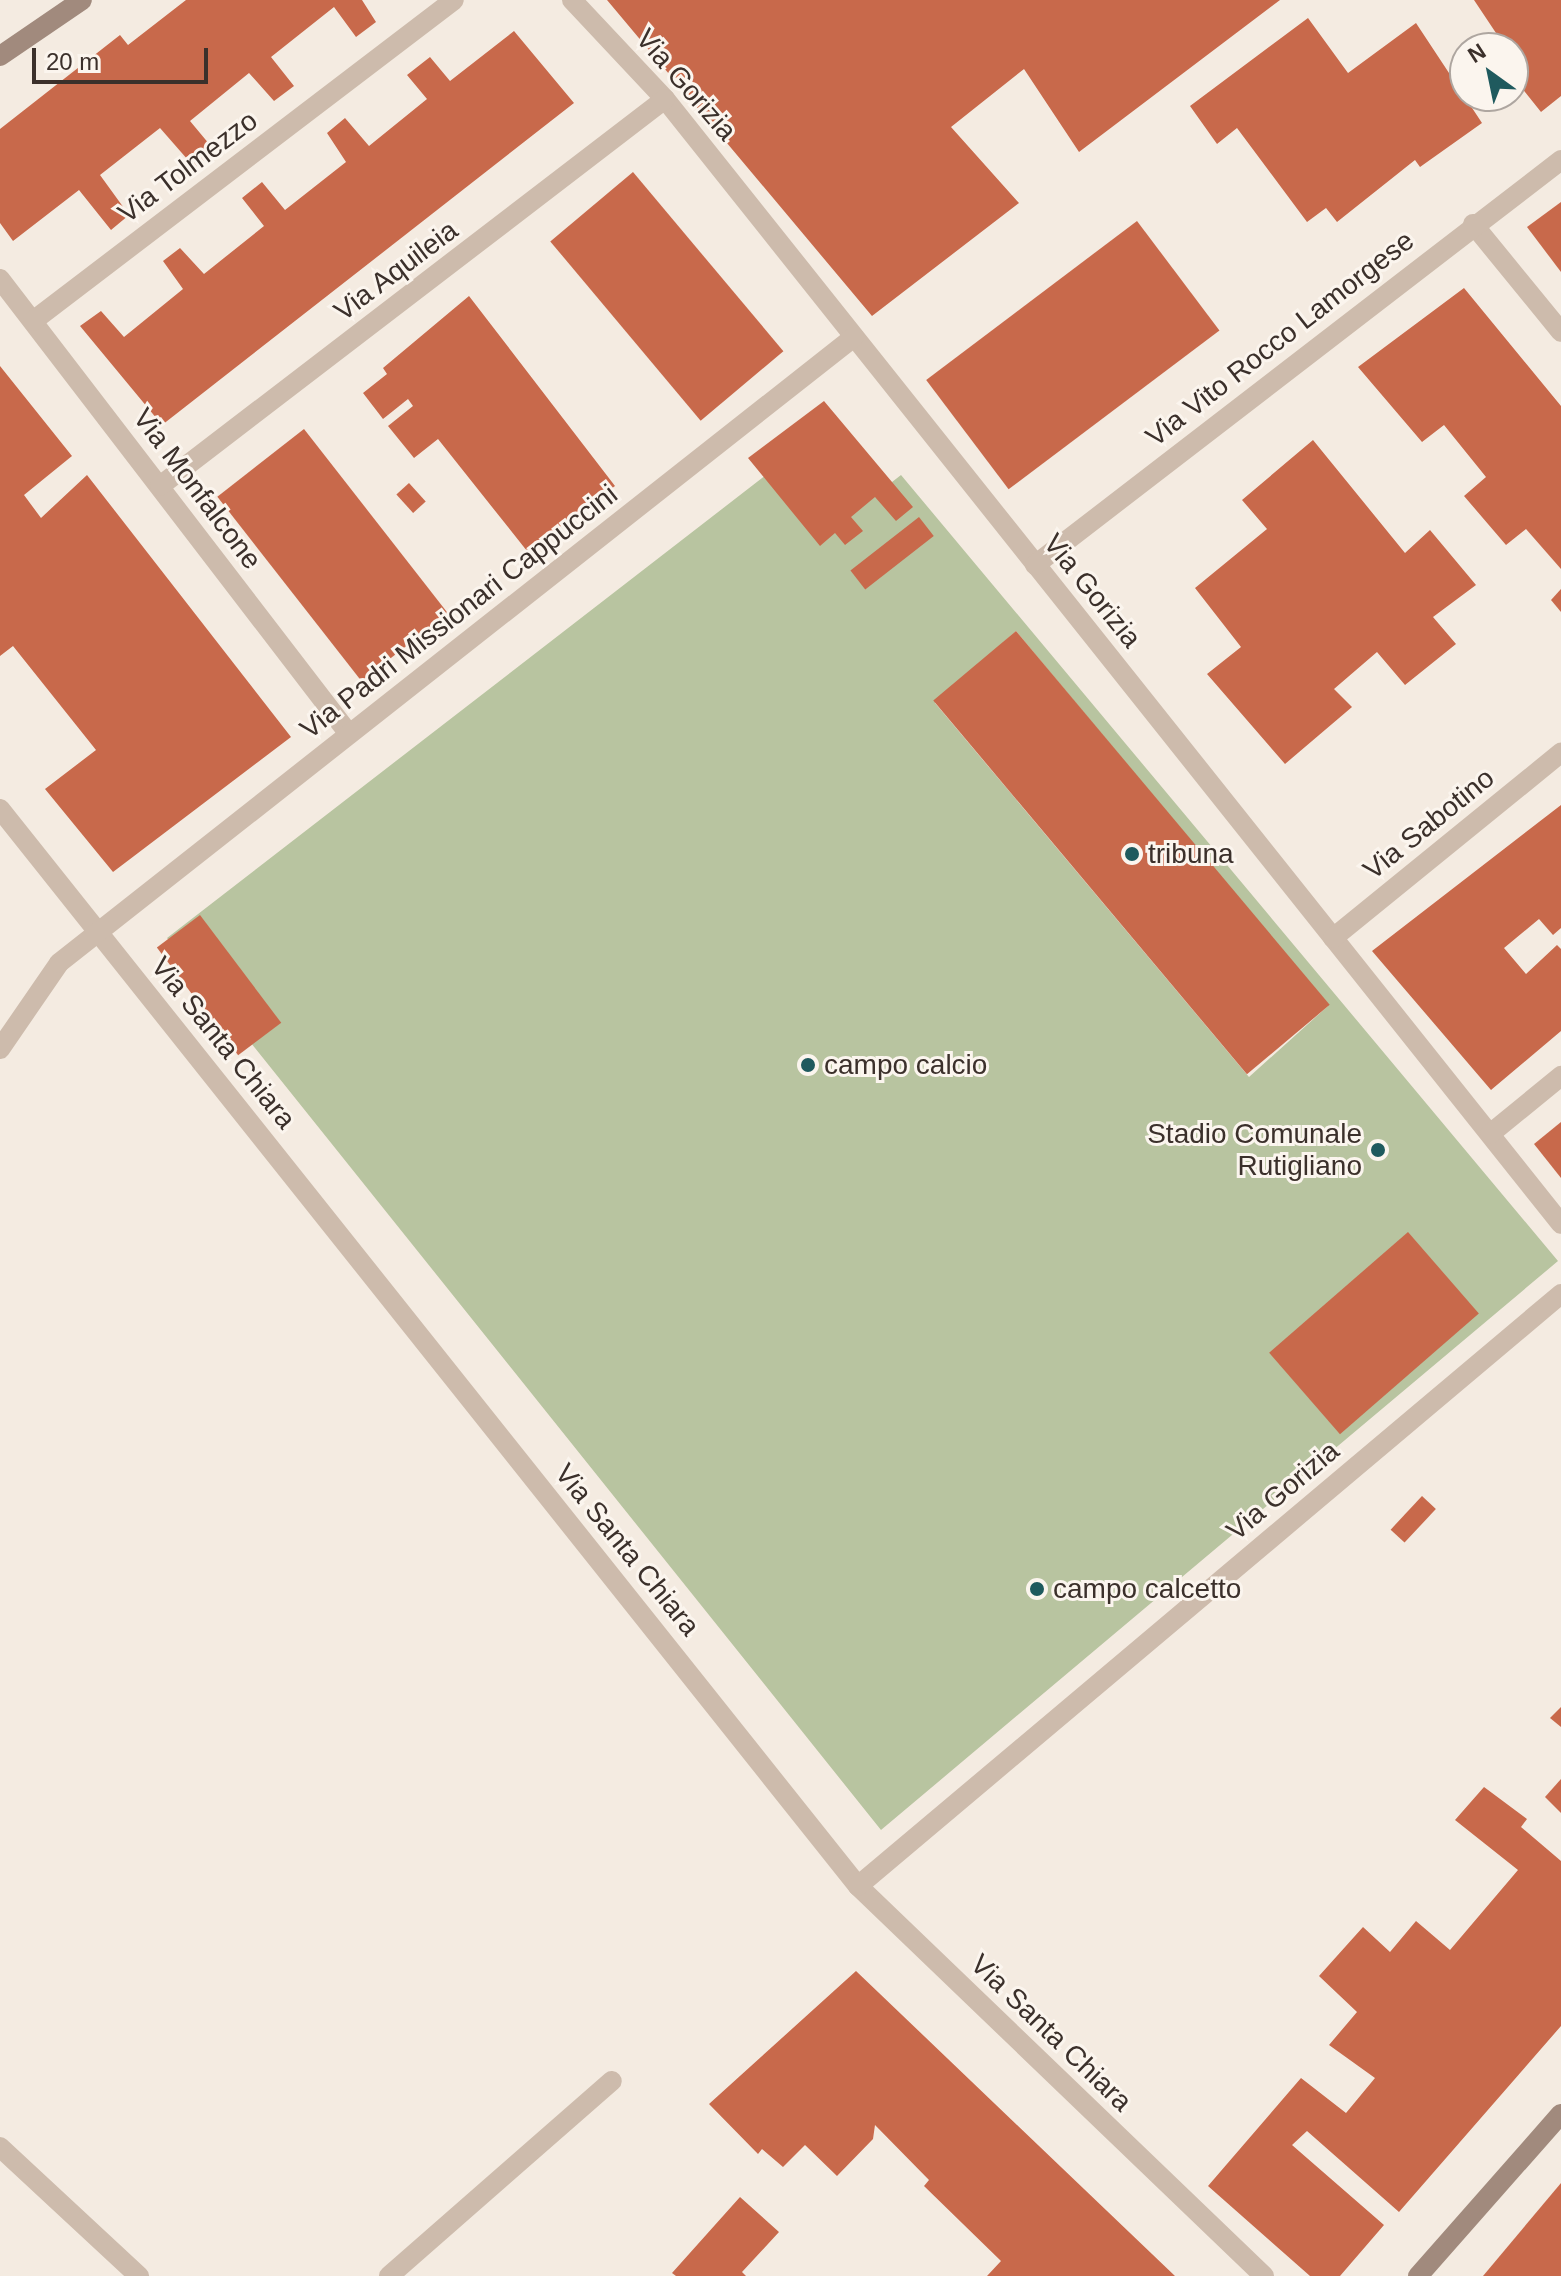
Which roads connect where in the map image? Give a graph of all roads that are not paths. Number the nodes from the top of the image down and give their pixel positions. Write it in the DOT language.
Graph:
graph roads {
  1 [pos="82,0"];
  2 [pos="454,0"];
  3 [pos="572,0"];
  4 [pos="0,56"];
  5 [pos="665,99"];
  6 [pos="1561,160"];
  7 [pos="1473,224"];
  8 [pos="0,279"];
  9 [pos="33,321"];
  10 [pos="1561,332"];
  11 [pos="854,337"];
  12 [pos="160,486"];
  13 [pos="1035,565"];
  14 [pos="349,734"];
  15 [pos="1561,753"];
  16 [pos="0,809"];
  17 [pos="98,931"];
  18 [pos="1333,938"];
  19 [pos="0,1049"];
  20 [pos="1561,1076"];
  21 [pos="1490,1134"];
  22 [pos="1561,1224"];
  23 [pos="1561,1294"];
  24 [pos="858,1886"];
  25 [pos="612,2081"];
  26 [pos="1561,2114"];
  27 [pos="0,2147"];
  28 [pos="139,2276"];
  29 [pos="389,2276"];
  30 [pos="1264,2276"];
  31 [pos="1418,2276"];
  1 -- 4 [label="main road"];
  2 -- 9 [label="street, Via Tolmezzo"];
  3 -- 5 [label="street, Via Gorizia"];
  5 -- 11 [label="street, Via Gorizia"];
  5 -- 12 [label="street, Via Aquileia"];
  6 -- 7 [label="street, Via Vito Rocco Lamorgese"];
  7 -- 10 [label="street"];
  7 -- 13 [label="street, Via Vito Rocco Lamorgese"];
  8 -- 9 [label="street, Via Monfalcone"];
  9 -- 12 [label="street, Via Monfalcone"];
  11 -- 13 [label="street, Via Gorizia"];
  11 -- 14 [label="street, Via Padri Missionari Cappuccini"];
  12 -- 14 [label="street, Via Monfalcone"];
  13 -- 18 [label="street, Via Gorizia"];
  14 -- 17 [label="street, Via Padri Missionari Cappuccini"];
  15 -- 18 [label="street, Via Sabotino"];
  16 -- 17 [label="street, Via Santa Chiara"];
  17 -- 19 [label="street, Via Padri Missionari Cappuccini"];
  17 -- 24 [label="street, Via Santa Chiara"];
  18 -- 21 [label="street, Via Gorizia"];
  20 -- 21 [label="street"];
  21 -- 22 [label="street, Via Gorizia"];
  23 -- 24 [label="street, Via Gorizia"];
  24 -- 30 [label="street, Via Santa Chiara"];
  25 -- 29 [label="street"];
  26 -- 31 [label="main road"];
  27 -- 28 [label="street"];
}
